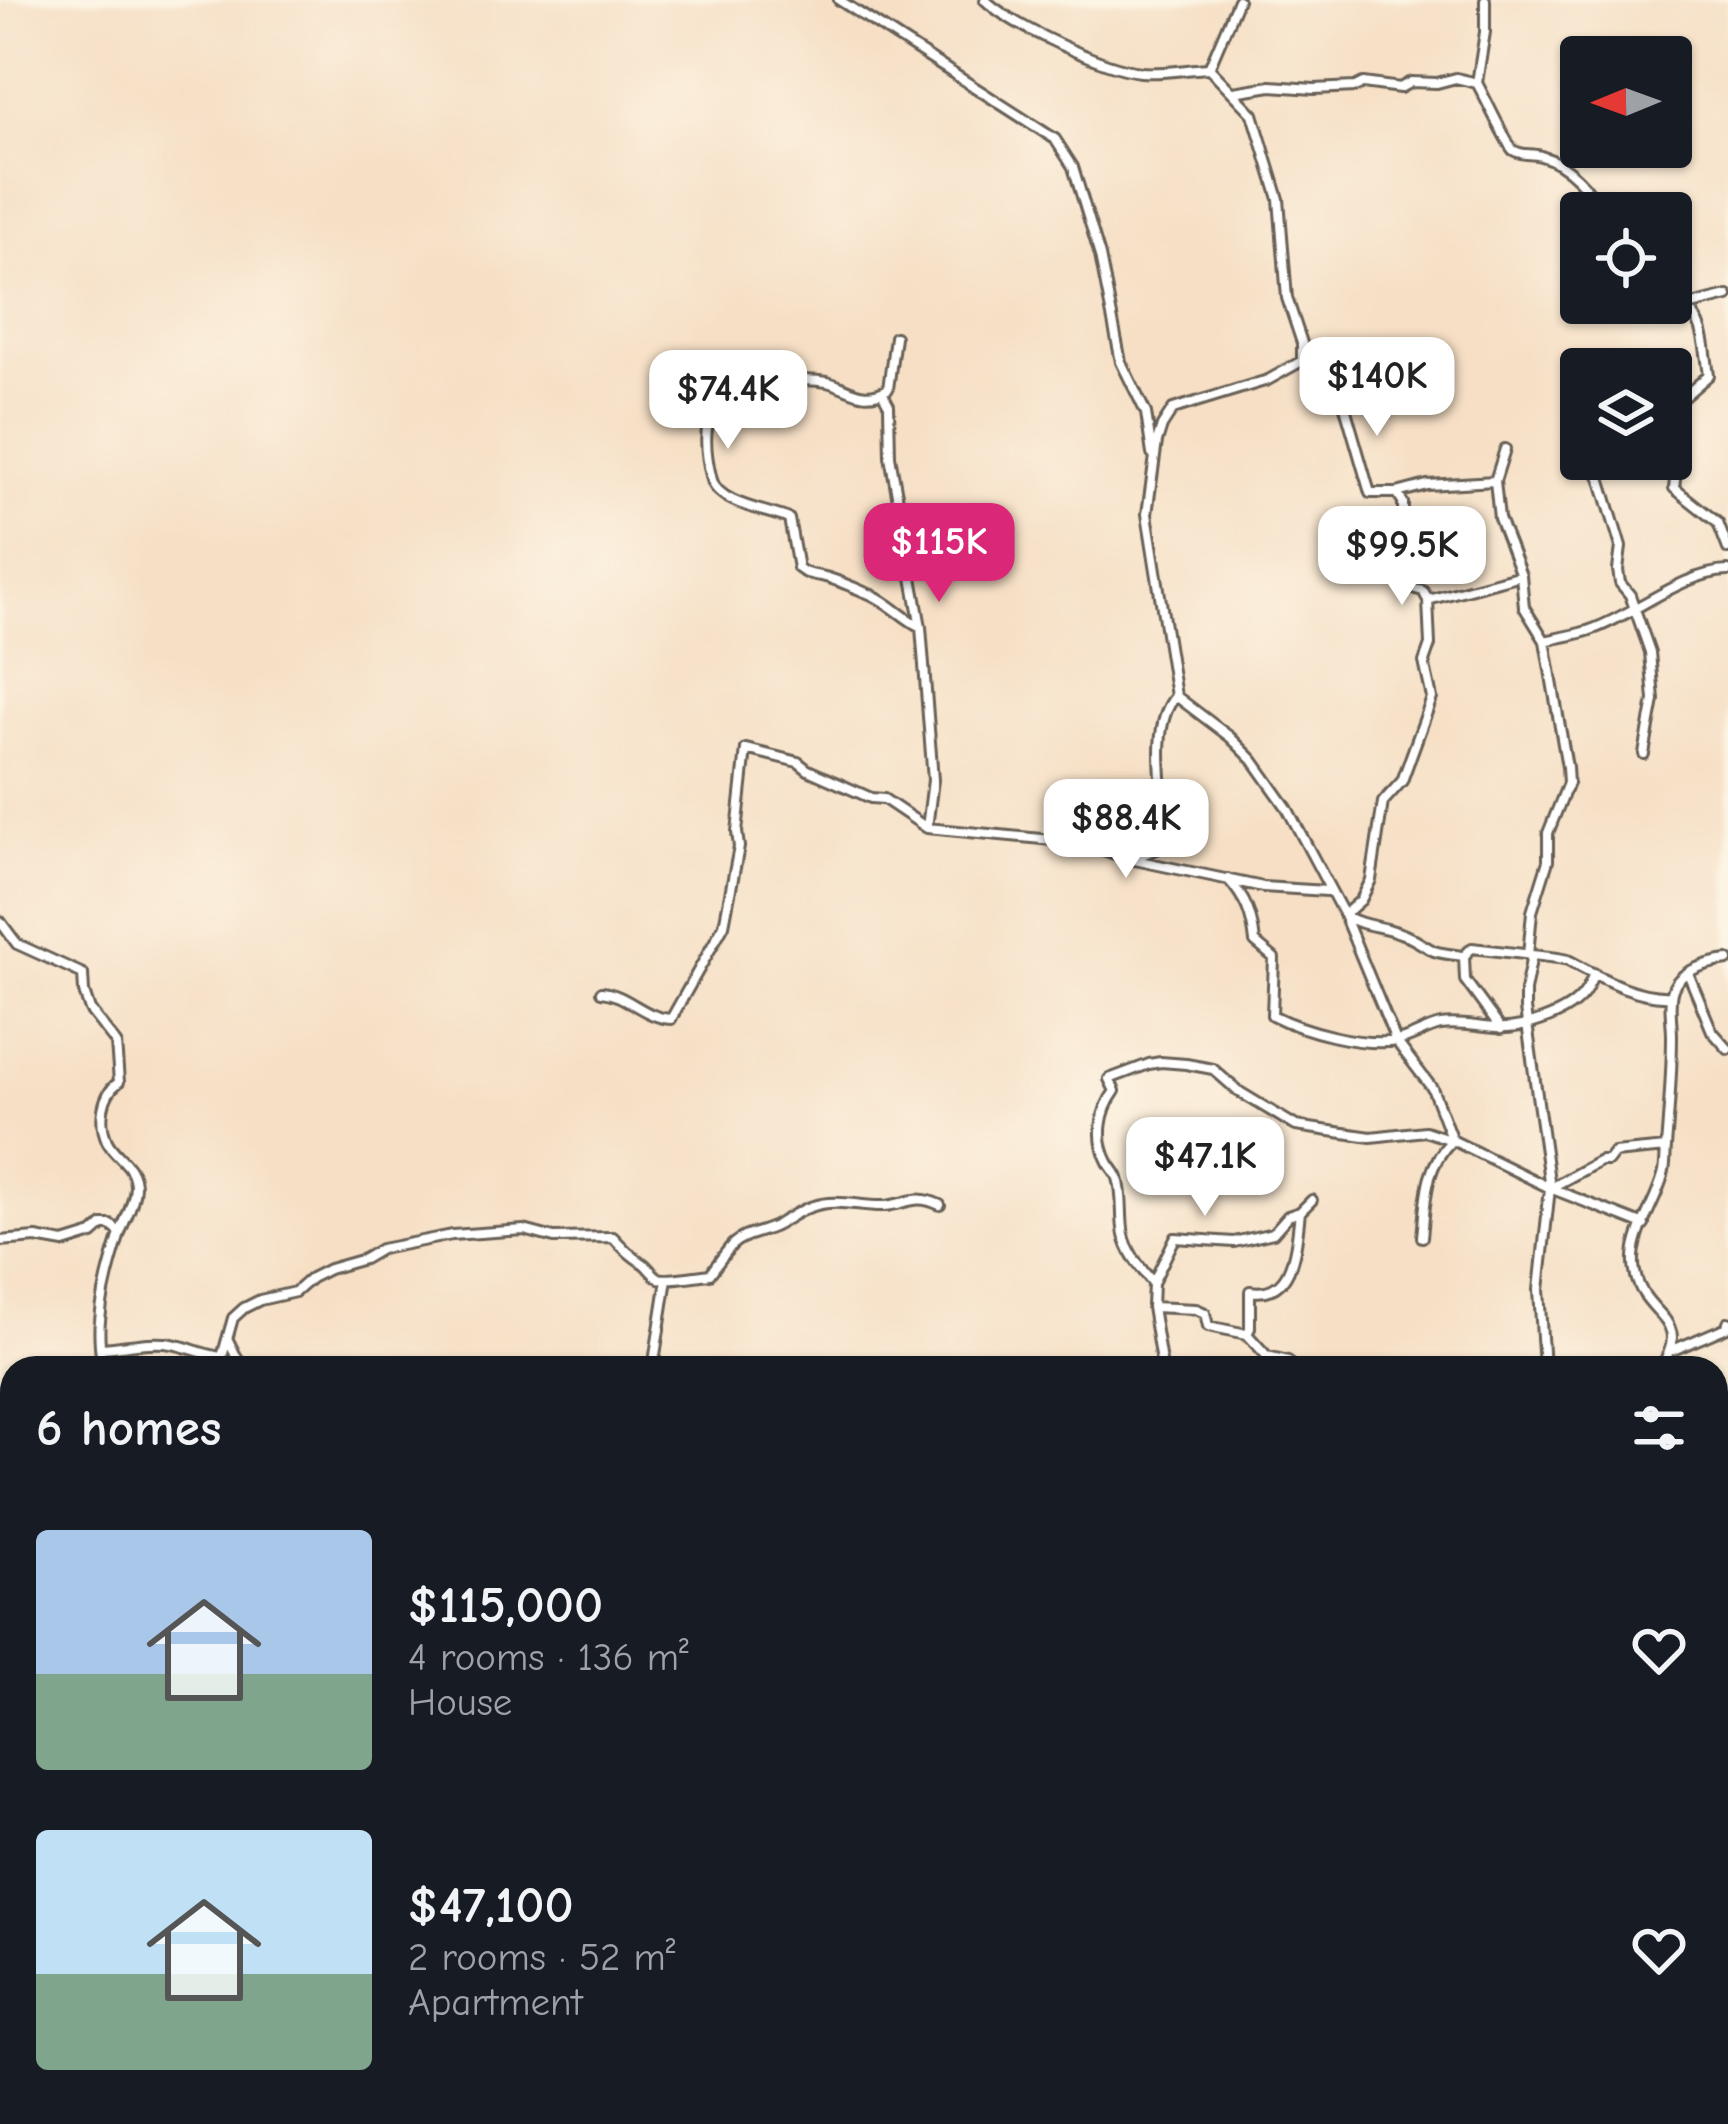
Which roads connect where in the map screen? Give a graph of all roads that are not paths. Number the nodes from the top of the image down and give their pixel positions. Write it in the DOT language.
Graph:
graph roads {
  1 [pos="838,0"];
  2 [pos="985,0"];
  3 [pos="1238,0"];
  4 [pos="1485,0"];
  5 [pos="1209,68"];
  6 [pos="1477,83"];
  7 [pos="1233,93"];
  8 [pos="1589,192"];
  9 [pos="1728,296"];
  10 [pos="1692,305"];
  11 [pos="1692,312"];
  12 [pos="895,338"];
  13 [pos="1302,354"];
  14 [pos="1692,390"];
  15 [pos="882,392"];
  16 [pos="1505,449"];
  17 [pos="1154,467"];
  18 [pos="1601,480"];
  19 [pos="1675,480"];
  20 [pos="1495,481"];
  21 [pos="1397,493"];
  22 [pos="1728,549"];
  23 [pos="1728,572"];
  24 [pos="1521,575"];
  25 [pos="1428,600"];
  26 [pos="1635,608"];
  27 [pos="921,627"];
  28 [pos="1545,641"];
  29 [pos="1176,697"];
  30 [pos="1644,754"];
  31 [pos="927,828"];
  32 [pos="1130,859"];
  33 [pos="1227,878"];
  34 [pos="1329,891"];
  35 [pos="1344,915"];
  36 [pos="0,921"];
  37 [pos="1530,955"];
  38 [pos="1464,956"];
  39 [pos="1728,961"];
  40 [pos="1594,973"];
  41 [pos="1688,974"];
  42 [pos="601,992"];
  43 [pos="1671,996"];
  44 [pos="1528,1024"];
  45 [pos="1502,1029"];
  46 [pos="1396,1041"];
  47 [pos="1728,1049"];
  48 [pos="1452,1140"];
  49 [pos="1666,1148"];
  50 [pos="1550,1188"];
  51 [pos="1312,1199"];
  52 [pos="940,1204"];
  53 [pos="1300,1212"];
  54 [pos="1644,1225"];
  55 [pos="120,1232"];
  56 [pos="1422,1237"];
  57 [pos="0,1241"];
  58 [pos="667,1280"];
  59 [pos="1153,1283"];
  60 [pos="1152,1307"];
  61 [pos="1728,1322"];
  62 [pos="1247,1334"];
  63 [pos="228,1340"];
  64 [pos="100,1348"];
  65 [pos="1672,1350"];
  66 [pos="101,1356"];
  67 [pos="214,1356"];
  68 [pos="222,1356"];
  69 [pos="236,1356"];
  70 [pos="655,1356"];
  71 [pos="1160,1356"];
  72 [pos="1268,1356"];
  73 [pos="1543,1356"];
  74 [pos="1668,1356"];
  1 -- 17 [label="street"];
  2 -- 5 [label="street"];
  3 -- 5 [label="street"];
  4 -- 6 [label="street"];
  5 -- 7 [label="street"];
  6 -- 7 [label="street"];
  6 -- 8 [label="street"];
  7 -- 13 [label="street"];
  9 -- 10 [label="street"];
  11 -- 14 [label="street"];
  12 -- 15 [label="street"];
  13 -- 17 [label="street"];
  13 -- 21 [label="street"];
  15 -- 27 [label="street"];
  15 -- 27 [label="street"];
  16 -- 20 [label="street"];
  17 -- 29 [label="street"];
  18 -- 26 [label="street"];
  19 -- 22 [label="street"];
  20 -- 21 [label="street"];
  20 -- 24 [label="street"];
  21 -- 25 [label="street"];
  23 -- 26 [label="street"];
  24 -- 25 [label="street"];
  24 -- 28 [label="street"];
  25 -- 35 [label="street"];
  26 -- 28 [label="street"];
  26 -- 30 [label="street"];
  27 -- 31 [label="street"];
  28 -- 37 [label="street"];
  29 -- 32 [label="street"];
  29 -- 34 [label="street"];
  31 -- 32 [label="street"];
  31 -- 42 [label="street"];
  32 -- 33 [label="street"];
  33 -- 34 [label="street"];
  33 -- 46 [label="street"];
  34 -- 35 [label="street"];
  35 -- 38 [label="street"];
  35 -- 46 [label="street"];
  36 -- 55 [label="street"];
  37 -- 38 [label="street"];
  37 -- 40 [label="street"];
  37 -- 44 [label="street"];
  38 -- 45 [label="street"];
  39 -- 41 [label="street"];
  40 -- 43 [label="street"];
  40 -- 44 [label="street"];
  41 -- 43 [label="street"];
  41 -- 47 [label="street"];
  43 -- 49 [label="street"];
  44 -- 45 [label="street"];
  44 -- 50 [label="street"];
  45 -- 46 [label="street"];
  46 -- 48 [label="street"];
  48 -- 50 [label="street"];
  48 -- 56 [label="street"];
  48 -- 59 [label="street"];
  49 -- 50 [label="street"];
  49 -- 54 [label="street"];
  50 -- 54 [label="street"];
  50 -- 73 [label="street"];
  51 -- 53 [label="street"];
  52 -- 58 [label="street"];
  53 -- 59 [label="street"];
  53 -- 62 [label="street"];
  54 -- 65 [label="street"];
  55 -- 57 [label="street"];
  55 -- 64 [label="street"];
  58 -- 63 [label="street"];
  58 -- 70 [label="street"];
  59 -- 60 [label="street"];
  60 -- 62 [label="street"];
  60 -- 71 [label="street"];
  61 -- 65 [label="street"];
  62 -- 72 [label="street"];
  63 -- 68 [label="street"];
  63 -- 69 [label="street"];
  64 -- 66 [label="street"];
  64 -- 67 [label="street"];
  65 -- 74 [label="street"];
}
